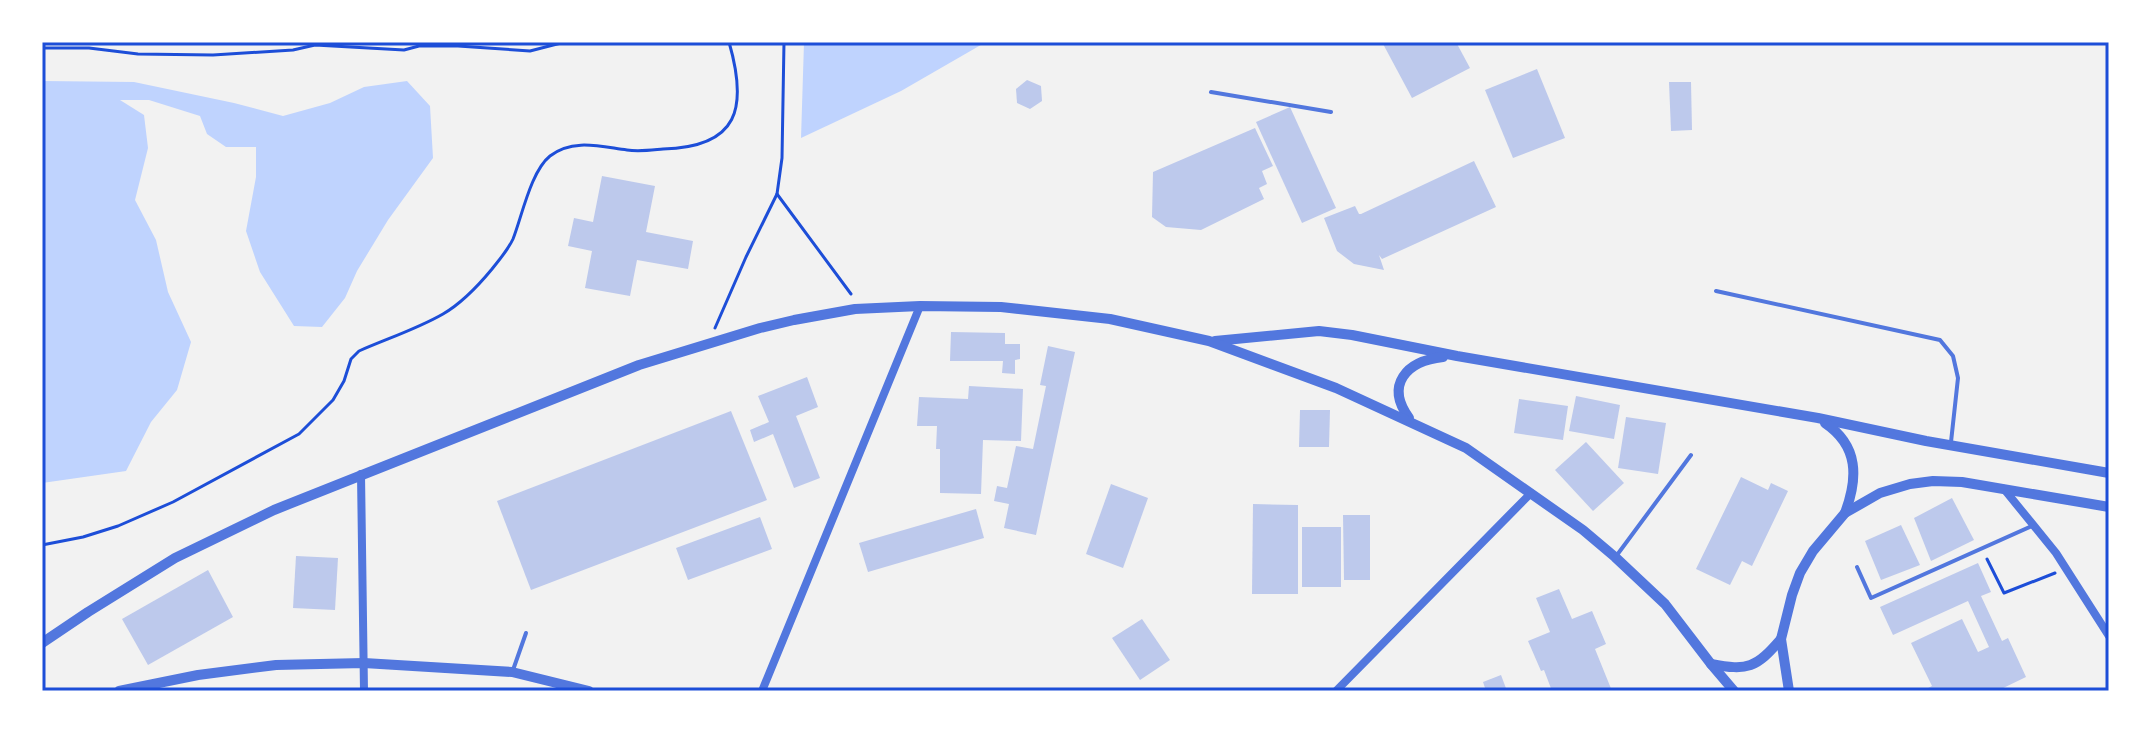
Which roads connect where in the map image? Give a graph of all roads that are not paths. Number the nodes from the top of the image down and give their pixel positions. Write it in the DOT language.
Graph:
graph roads {
  1 [pos="1211,92"];
  2 [pos="1331,112"];
  3 [pos="1716,291"];
  4 [pos="920,306"];
  5 [pos="1209,341"];
  6 [pos="1457,356"];
  7 [pos="1818,418"];
  8 [pos="1410,421"];
  9 [pos="1951,445"];
  10 [pos="1691,455"];
  11 [pos="2109,473"];
  12 [pos="361,474"];
  13 [pos="2003,488"];
  14 [pos="1531,493"];
  15 [pos="2109,507"];
  16 [pos="1845,513"];
  17 [pos="2034,525"];
  18 [pos="1615,557"];
  19 [pos="1857,567"];
  20 [pos="526,633"];
  21 [pos="2109,636"];
  22 [pos="1781,639"];
  23 [pos="42,643"];
  24 [pos="364,663"];
  25 [pos="1711,664"];
  26 [pos="512,672"];
  27 [pos="119,691"];
  28 [pos="364,691"];
  29 [pos="589,691"];
  30 [pos="762,691"];
  31 [pos="1336,691"];
  32 [pos="1734,691"];
  33 [pos="1789,691"];
  1 -- 2 [label="lane"];
  3 -- 9 [label="lane"];
  4 -- 5 [label="street"];
  4 -- 12 [label="street"];
  4 -- 30 [label="street"];
  5 -- 6 [label="street"];
  5 -- 8 [label="street"];
  6 -- 7 [label="street"];
  6 -- 8 [label="street"];
  7 -- 9 [label="street"];
  7 -- 16 [label="street"];
  8 -- 14 [label="street"];
  9 -- 11 [label="street"];
  10 -- 18 [label="lane"];
  12 -- 23 [label="street"];
  12 -- 24 [label="street"];
  13 -- 15 [label="street"];
  13 -- 16 [label="street"];
  13 -- 17 [label="street"];
  14 -- 18 [label="street"];
  14 -- 31 [label="street"];
  16 -- 22 [label="street"];
  17 -- 19 [label="lane"];
  17 -- 21 [label="street"];
  18 -- 25 [label="street"];
  20 -- 26 [label="lane"];
  22 -- 25 [label="street"];
  22 -- 33 [label="street"];
  24 -- 26 [label="street"];
  24 -- 27 [label="street"];
  24 -- 28 [label="street"];
  25 -- 32 [label="street"];
  26 -- 29 [label="street"];
}
